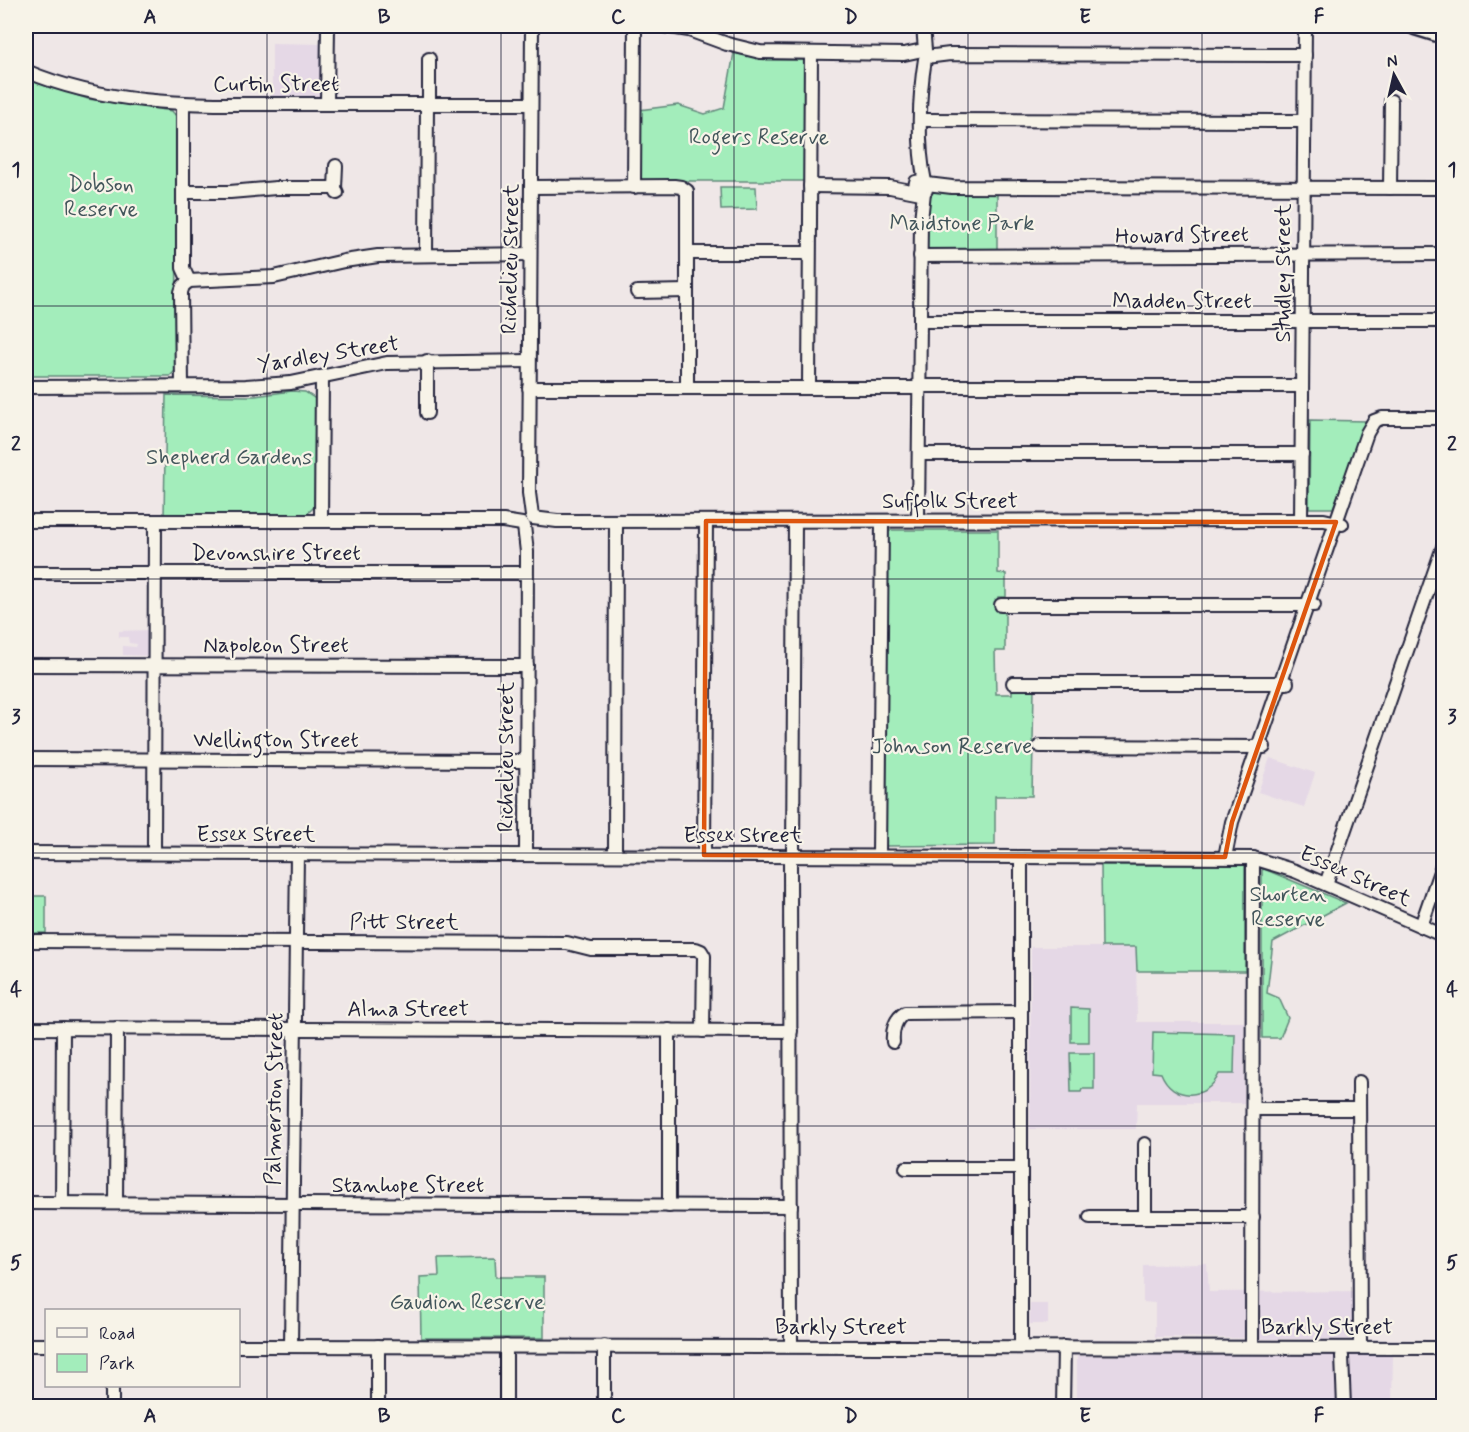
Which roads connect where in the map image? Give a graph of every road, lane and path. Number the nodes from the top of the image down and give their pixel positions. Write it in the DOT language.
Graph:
graph roads {
  1 [pos="328,26"];
  2 [pos="532,26"];
  3 [pos="635,26"];
  4 [pos="664,26"];
  5 [pos="923,26"];
  6 [pos="1305,26"];
  7 [pos="1415,26"];
  8 [pos="1437,31"];
  9 [pos="811,54"];
  10 [pos="922,54"];
  11 [pos="1305,55"];
  12 [pos="429,60"];
  13 [pos="26,71"];
  14 [pos="1391,101"];
  15 [pos="183,104"];
  16 [pos="327,104"];
  17 [pos="428,104"];
  18 [pos="531,104"];
  19 [pos="921,120"];
  20 [pos="1304,122"];
  21 [pos="336,166"];
  22 [pos="810,186"];
  23 [pos="531,187"];
  24 [pos="634,187"];
  25 [pos="921,187"];
  26 [pos="1304,188"];
  27 [pos="1390,188"];
  28 [pos="1443,188"];
  29 [pos="183,192"];
  30 [pos="688,253"];
  31 [pos="809,253"];
  32 [pos="426,254"];
  33 [pos="530,254"];
  34 [pos="1303,254"];
  35 [pos="1443,254"];
  36 [pos="920,256"];
  37 [pos="189,281"];
  38 [pos="687,291"];
  39 [pos="637,292"];
  40 [pos="920,321"];
  41 [pos="1303,321"];
  42 [pos="1443,321"];
  43 [pos="427,361"];
  44 [pos="529,361"];
  45 [pos="322,377"];
  46 [pos="182,386"];
  47 [pos="1302,386"];
  48 [pos="26,387"];
  49 [pos="687,387"];
  50 [pos="919,387"];
  51 [pos="529,388"];
  52 [pos="809,388"];
  53 [pos="427,413"];
  54 [pos="1443,418"];
  55 [pos="919,454"];
  56 [pos="1302,454"];
  57 [pos="321,520"];
  58 [pos="918,520"];
  59 [pos="1301,520"];
  60 [pos="26,521"];
  61 [pos="155,521"];
  62 [pos="528,521"];
  63 [pos="616,521"];
  64 [pos="706,521"];
  65 [pos="795,521"];
  66 [pos="882,521"];
  67 [pos="1339,523"];
  68 [pos="1443,544"];
  69 [pos="26,573"];
  70 [pos="156,573"];
  71 [pos="526,573"];
  72 [pos="1311,604"];
  73 [pos="1001,605"];
  74 [pos="26,665"];
  75 [pos="155,665"];
  76 [pos="526,666"];
  77 [pos="1013,682"];
  78 [pos="1284,683"];
  79 [pos="1040,746"];
  80 [pos="1262,746"];
  81 [pos="26,759"];
  82 [pos="154,759"];
  83 [pos="526,760"];
  84 [pos="26,853"];
  85 [pos="154,853"];
  86 [pos="297,854"];
  87 [pos="526,855"];
  88 [pos="615,855"];
  89 [pos="704,855"];
  90 [pos="792,856"];
  91 [pos="879,856"];
  92 [pos="1022,857"];
  93 [pos="1228,857"];
  94 [pos="1253,858"];
  95 [pos="1443,860"];
  96 [pos="1326,884"];
  97 [pos="1421,926"];
  98 [pos="1443,936"];
  99 [pos="26,940"];
  100 [pos="296,942"];
  101 [pos="1022,1012"];
  102 [pos="26,1028"];
  103 [pos="63,1028"];
  104 [pos="117,1028"];
  105 [pos="294,1029"];
  106 [pos="669,1030"];
  107 [pos="703,1031"];
  108 [pos="791,1031"];
  109 [pos="893,1042"];
  110 [pos="1359,1082"];
  111 [pos="1253,1109"];
  112 [pos="1359,1109"];
  113 [pos="1145,1144"];
  114 [pos="906,1168"];
  115 [pos="1021,1168"];
  116 [pos="26,1203"];
  117 [pos="62,1203"];
  118 [pos="117,1203"];
  119 [pos="292,1205"];
  120 [pos="669,1206"];
  121 [pos="791,1206"];
  122 [pos="1145,1216"];
  123 [pos="1090,1217"];
  124 [pos="1252,1217"];
  125 [pos="26,1345"];
  126 [pos="45,1345"];
  127 [pos="240,1346"];
  128 [pos="291,1346"];
  129 [pos="378,1346"];
  130 [pos="506,1346"];
  131 [pos="604,1346"];
  132 [pos="791,1346"];
  133 [pos="1021,1347"];
  134 [pos="1064,1347"];
  135 [pos="1252,1347"];
  136 [pos="1360,1347"];
  137 [pos="1443,1348"];
  138 [pos="1342,1356"];
  139 [pos="112,1387"];
  140 [pos="112,1407"];
  141 [pos="378,1407"];
  142 [pos="506,1407"];
  143 [pos="604,1407"];
  144 [pos="1063,1407"];
  145 [pos="1344,1407"];
  1 -- 16 [label="street"];
  2 -- 18 [label="street, Richelieu Street"];
  3 -- 24 [label="street"];
  4 -- 9 [label="street"];
  5 -- 10 [label="street"];
  6 -- 11 [label="street, Studley Street"];
  7 -- 8 [label="highway"];
  9 -- 10 [label="street"];
  9 -- 22 [label="street"];
  10 -- 11 [label="street"];
  10 -- 19 [label="street"];
  11 -- 20 [label="street, Studley Street"];
  12 -- 17 [label="street"];
  13 -- 15 [label="street, Curtin Street"];
  14 -- 27 [label="street"];
  15 -- 16 [label="street, Curtin Street"];
  15 -- 29 [label="street"];
  16 -- 17 [label="street, Curtin Street"];
  17 -- 18 [label="street, Curtin Street"];
  17 -- 32 [label="street"];
  18 -- 23 [label="street, Richelieu Street"];
  19 -- 20 [label="street"];
  19 -- 25 [label="street"];
  20 -- 26 [label="street, Studley Street"];
  21 -- 29 [label="street"];
  22 -- 25 [label="street"];
  22 -- 31 [label="street"];
  23 -- 24 [label="street"];
  23 -- 33 [label="street, Richelieu Street"];
  24 -- 30 [label="street"];
  25 -- 26 [label="street"];
  25 -- 36 [label="street"];
  26 -- 27 [label="street"];
  26 -- 34 [label="street, Studley Street"];
  27 -- 28 [label="street"];
  29 -- 37 [label="street"];
  30 -- 31 [label="street"];
  30 -- 38 [label="street"];
  31 -- 52 [label="street"];
  32 -- 33 [label="street"];
  32 -- 37 [label="street"];
  33 -- 44 [label="street, Richelieu Street"];
  34 -- 35 [label="street, Howard Street"];
  34 -- 36 [label="street, Howard Street"];
  34 -- 41 [label="street, Studley Street"];
  36 -- 40 [label="street"];
  37 -- 46 [label="street"];
  38 -- 39 [label="street"];
  38 -- 49 [label="street"];
  40 -- 41 [label="street, Madden Street"];
  40 -- 50 [label="street"];
  41 -- 42 [label="street, Madden Street"];
  41 -- 47 [label="street, Studley Street"];
  43 -- 44 [label="street, Yardley Street"];
  43 -- 45 [label="street, Yardley Street"];
  43 -- 53 [label="street"];
  44 -- 51 [label="street, Richelieu Street"];
  45 -- 46 [label="street, Yardley Street"];
  45 -- 57 [label="street"];
  46 -- 48 [label="street, Yardley Street"];
  47 -- 50 [label="street"];
  47 -- 56 [label="street, Studley Street"];
  49 -- 51 [label="street"];
  49 -- 52 [label="street"];
  50 -- 52 [label="street"];
  50 -- 55 [label="street"];
  51 -- 62 [label="street, Richelieu Street"];
  54 -- 67 [label="street"];
  55 -- 56 [label="street"];
  55 -- 58 [label="street"];
  56 -- 59 [label="street, Studley Street"];
  57 -- 61 [label="street, Suffolk Street"];
  57 -- 62 [label="street, Suffolk Street"];
  58 -- 59 [label="street, Suffolk Street"];
  58 -- 66 [label="street, Suffolk Street"];
  59 -- 67 [label="street, Suffolk Street"];
  60 -- 61 [label="street, Suffolk Street"];
  61 -- 70 [label="street"];
  62 -- 63 [label="street, Suffolk Street"];
  62 -- 71 [label="street, Richelieu Street"];
  63 -- 64 [label="street, Suffolk Street"];
  63 -- 88 [label="street"];
  64 -- 65 [label="street, Suffolk Street"];
  64 -- 89 [label="street"];
  65 -- 66 [label="street, Suffolk Street"];
  65 -- 90 [label="street"];
  66 -- 91 [label="street"];
  67 -- 72 [label="street"];
  68 -- 96 [label="street"];
  69 -- 70 [label="street, Devonshire Street"];
  70 -- 71 [label="street, Devonshire Street"];
  70 -- 75 [label="street"];
  71 -- 76 [label="street, Richelieu Street"];
  72 -- 73 [label="street"];
  72 -- 78 [label="street"];
  74 -- 75 [label="street, Napoleon Street"];
  75 -- 76 [label="street, Napoleon Street"];
  75 -- 82 [label="street"];
  76 -- 83 [label="street, Richelieu Street"];
  77 -- 78 [label="street"];
  78 -- 80 [label="street"];
  79 -- 80 [label="street"];
  80 -- 93 [label="street"];
  81 -- 82 [label="street, Wellington Street"];
  82 -- 83 [label="street, Wellington Street"];
  82 -- 85 [label="street"];
  83 -- 87 [label="street, Richelieu Street"];
  84 -- 85 [label="street, Essex Street"];
  85 -- 86 [label="street, Essex Street"];
  86 -- 87 [label="street, Essex Street"];
  86 -- 100 [label="street, Palmerston Street"];
  87 -- 88 [label="street, Essex Street"];
  88 -- 89 [label="street, Essex Street"];
  89 -- 90 [label="street, Essex Street"];
  90 -- 91 [label="street, Essex Street"];
  90 -- 108 [label="street"];
  91 -- 92 [label="street, Essex Street"];
  92 -- 93 [label="street, Essex Street"];
  92 -- 101 [label="street"];
  93 -- 94 [label="street, Essex Street"];
  94 -- 96 [label="street, Essex Street"];
  94 -- 111 [label="street"];
  95 -- 97 [label="street"];
  96 -- 97 [label="street, Essex Street"];
  97 -- 98 [label="street, Essex Street"];
  99 -- 100 [label="street, Pitt Street"];
  100 -- 105 [label="street, Palmerston Street"];
  100 -- 107 [label="street, Pitt Street"];
  101 -- 109 [label="street"];
  101 -- 115 [label="street"];
  102 -- 103 [label="street, Alma Street"];
  103 -- 104 [label="street, Alma Street"];
  103 -- 117 [label="street"];
  104 -- 105 [label="street, Alma Street"];
  104 -- 118 [label="street"];
  105 -- 106 [label="street, Alma Street"];
  105 -- 119 [label="street, Palmerston Street"];
  106 -- 107 [label="street, Alma Street"];
  106 -- 120 [label="street"];
  107 -- 108 [label="street, Alma Street"];
  108 -- 121 [label="street"];
  110 -- 112 [label="street"];
  111 -- 112 [label="street"];
  111 -- 124 [label="street"];
  112 -- 136 [label="street"];
  113 -- 122 [label="street"];
  114 -- 115 [label="street"];
  115 -- 133 [label="street"];
  116 -- 117 [label="street, Stanhope Street"];
  117 -- 118 [label="street, Stanhope Street"];
  118 -- 119 [label="street, Stanhope Street"];
  119 -- 120 [label="street, Stanhope Street"];
  119 -- 128 [label="street, Palmerston Street"];
  120 -- 121 [label="street, Stanhope Street"];
  121 -- 132 [label="street"];
  122 -- 123 [label="street"];
  122 -- 124 [label="street"];
  124 -- 135 [label="street"];
  125 -- 126 [label="street"];
  127 -- 128 [label="street, Barkly Street"];
  128 -- 129 [label="street, Barkly Street"];
  129 -- 130 [label="street, Barkly Street"];
  129 -- 141 [label="street"];
  130 -- 131 [label="street, Barkly Street"];
  130 -- 142 [label="street"];
  131 -- 132 [label="street, Barkly Street"];
  131 -- 143 [label="street"];
  132 -- 133 [label="street, Barkly Street"];
  133 -- 134 [label="street, Barkly Street"];
  134 -- 135 [label="street, Barkly Street"];
  134 -- 144 [label="street"];
  135 -- 136 [label="street, Barkly Street"];
  136 -- 137 [label="street, Barkly Street"];
  138 -- 145 [label="street"];
  139 -- 140 [label="street"];
}
